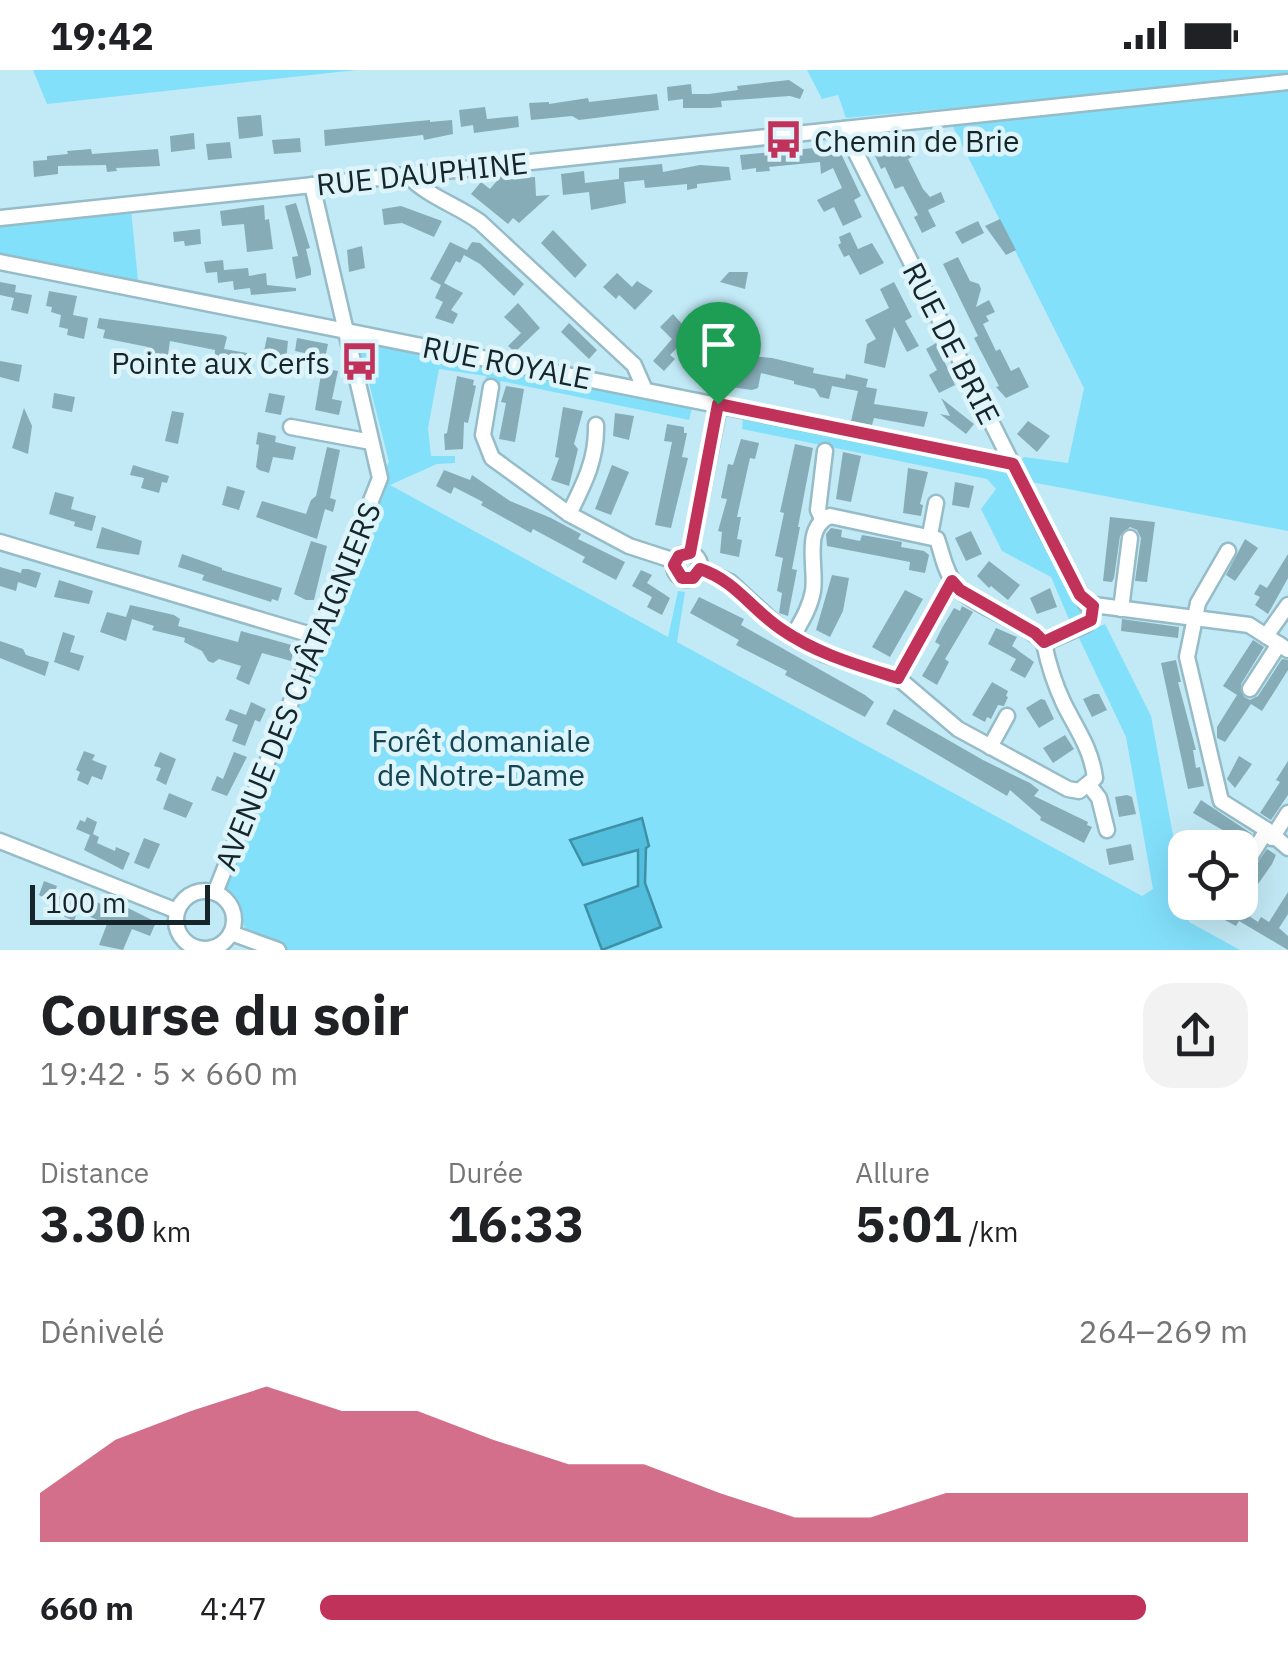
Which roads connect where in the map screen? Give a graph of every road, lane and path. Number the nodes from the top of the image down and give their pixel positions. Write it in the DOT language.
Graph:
graph roads {
  1 [pos="1288,82"];
  2 [pos="844,128"];
  3 [pos="408,175"];
  4 [pos="312,185"];
  5 [pos="0,218"];
  6 [pos="0,262"];
  7 [pos="344,330"];
  8 [pos="491,386"];
  9 [pos="645,390"];
  10 [pos="718,404"];
  11 [pos="596,424"];
  12 [pos="291,427"];
  13 [pos="371,442"];
  14 [pos="825,452"];
  15 [pos="1013,464"];
  16 [pos="936,503"];
  17 [pos="568,514"];
  18 [pos="822,519"];
  19 [pos="930,535"];
  20 [pos="1130,538"];
  21 [pos="0,542"];
  22 [pos="1228,551"];
  23 [pos="690,553"];
  24 [pos="675,561"];
  25 [pos="700,569"];
  26 [pos="952,581"];
  27 [pos="1288,604"];
  28 [pos="1093,606"];
  29 [pos="1121,608"];
  30 [pos="1193,619"];
  31 [pos="793,636"];
  32 [pos="318,637"];
  33 [pos="1044,642"];
  34 [pos="1277,643"];
  35 [pos="898,678"];
  36 [pos="1250,689"];
  37 [pos="1007,716"];
  38 [pos="990,747"];
  39 [pos="1089,785"];
  40 [pos="1288,813"];
  41 [pos="1107,830"];
  42 [pos="1270,834"];
  43 [pos="0,841"];
  44 [pos="1288,848"];
  45 [pos="1258,850"];
  46 [pos="215,893"];
  47 [pos="177,912"];
  48 [pos="231,933"];
  49 [pos="194,949"];
  50 [pos="278,950"];
  1 -- 2 [label="street, RUE DAUPHINE"];
  2 -- 3 [label="street, RUE DAUPHINE"];
  2 -- 15 [label="street, RUE DE BRIE"];
  3 -- 4 [label="street, RUE DAUPHINE"];
  3 -- 9 [label="street"];
  4 -- 5 [label="street, RUE DAUPHINE"];
  4 -- 7 [label="street"];
  6 -- 7 [label="street, RUE ROYALE"];
  7 -- 9 [label="street, RUE ROYALE"];
  7 -- 13 [label="street"];
  8 -- 17 [label="street"];
  9 -- 10 [label="street, RUE ROYALE"];
  10 -- 15 [label="street, RUE ROYALE"];
  10 -- 23 [label="street"];
  11 -- 17 [label="street"];
  12 -- 13 [label="street"];
  13 -- 32 [label="street, AVENUE DES CHÂTAIGNIERS"];
  14 -- 18 [label="street"];
  15 -- 28 [label="street, RUE DE BRIE"];
  16 -- 19 [label="street"];
  17 -- 24 [label="street"];
  18 -- 19 [label="street"];
  18 -- 31 [label="street"];
  19 -- 26 [label="street"];
  20 -- 29 [label="street"];
  21 -- 32 [label="street"];
  22 -- 30 [label="street"];
  23 -- 24 [label="street"];
  23 -- 25 [label="street"];
  24 -- 25 [label="street"];
  25 -- 31 [label="street"];
  26 -- 33 [label="street"];
  26 -- 35 [label="street"];
  27 -- 34 [label="street"];
  28 -- 29 [label="street"];
  28 -- 33 [label="street"];
  29 -- 30 [label="street"];
  30 -- 34 [label="street"];
  30 -- 42 [label="street"];
  31 -- 35 [label="street"];
  32 -- 46 [label="street, AVENUE DES CHÂTAIGNIERS"];
  33 -- 39 [label="street"];
  34 -- 36 [label="street"];
  35 -- 38 [label="street"];
  37 -- 38 [label="street"];
  38 -- 39 [label="street"];
  39 -- 41 [label="street"];
  40 -- 42 [label="street"];
  42 -- 44 [label="street"];
  42 -- 45 [label="street"];
  43 -- 47 [label="street"];
  46 -- 47 [label="street"];
  46 -- 48 [label="street"];
  47 -- 49 [label="street"];
  48 -- 49 [label="street"];
  48 -- 50 [label="street"];
}
